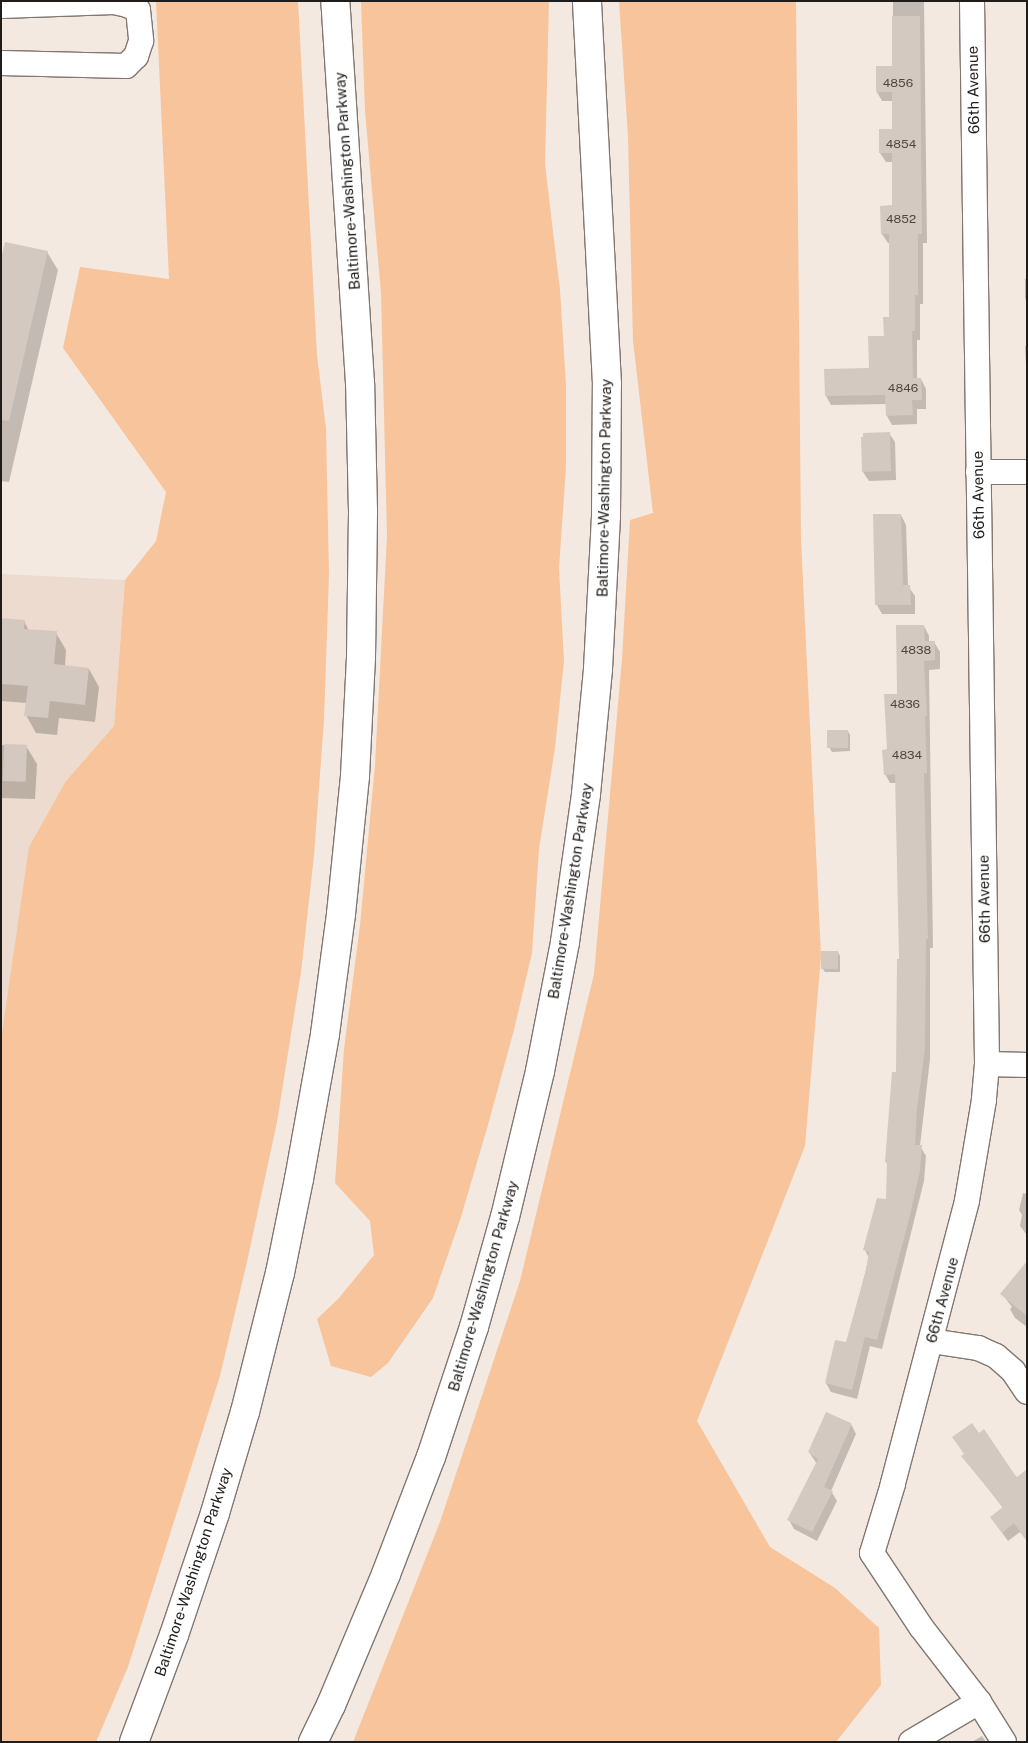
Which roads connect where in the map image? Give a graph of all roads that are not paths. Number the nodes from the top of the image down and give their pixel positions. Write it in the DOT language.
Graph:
graph roads {
  1 [pos="335,1"];
  2 [pos="587,1"];
  3 [pos="972,1"];
  4 [pos="1,6"];
  5 [pos="1,63"];
  6 [pos="978,472"];
  7 [pos="1027,472"];
  8 [pos="987,1064"];
  9 [pos="1027,1066"];
  10 [pos="931,1341"];
  11 [pos="1027,1392"];
  12 [pos="979,1702"];
  13 [pos="134,1742"];
  14 [pos="313,1742"];
  15 [pos="911,1742"];
  16 [pos="1004,1742"];
  1 -- 13 [label="highway, Baltimore-Washington Parkway"];
  2 -- 14 [label="highway, Baltimore-Washington Parkway"];
  3 -- 6 [label="street, 66th Avenue"];
  4 -- 5 [label="street"];
  6 -- 7 [label="street"];
  6 -- 8 [label="street, 66th Avenue"];
  8 -- 9 [label="street"];
  8 -- 10 [label="street, 66th Avenue"];
  10 -- 11 [label="street"];
  10 -- 12 [label="street, 66th Avenue"];
  12 -- 15 [label="street"];
  12 -- 16 [label="street, 66th Avenue"];
}
